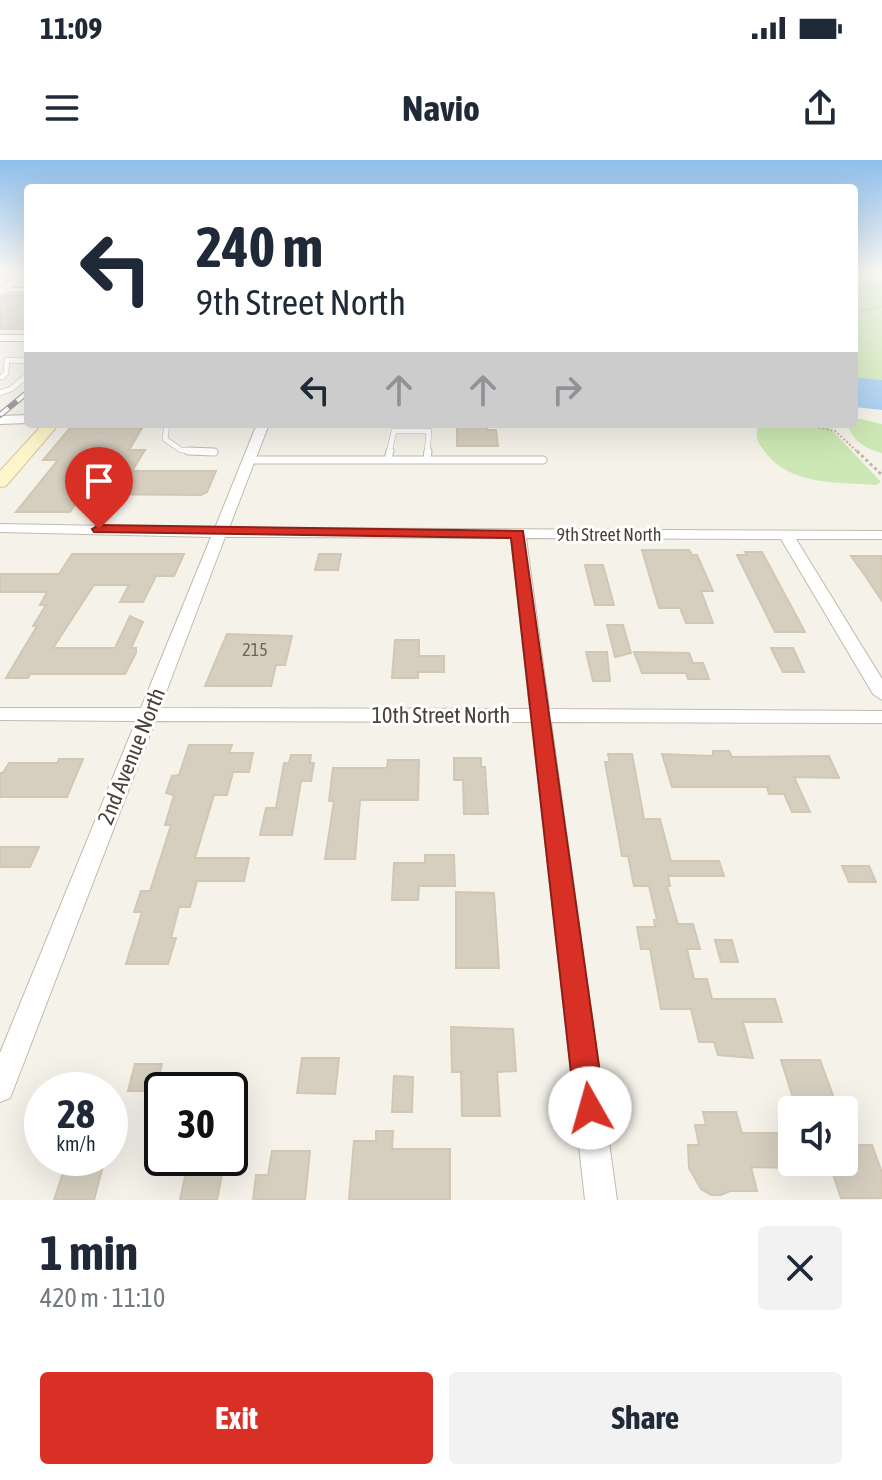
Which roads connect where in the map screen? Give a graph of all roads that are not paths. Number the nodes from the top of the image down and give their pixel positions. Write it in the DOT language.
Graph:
graph roads {
  1 [pos="0,338"];
  2 [pos="24,338"];
  3 [pos="24,361"];
  4 [pos="2,377"];
  5 [pos="24,378"];
  6 [pos="0,393"];
  7 [pos="0,420"];
  8 [pos="24,422"];
  9 [pos="24,428"];
  10 [pos="47,428"];
  11 [pos="166,428"];
  12 [pos="261,428"];
  13 [pos="214,452"];
  14 [pos="0,458"];
  15 [pos="388,459"];
  16 [pos="427,459"];
  17 [pos="249,460"];
  18 [pos="543,460"];
  19 [pos="0,482"];
  20 [pos="0,528"];
  21 [pos="221,531"];
  22 [pos="518,534"];
  23 [pos="786,535"];
  24 [pos="882,535"];
  25 [pos="882,694"];
  26 [pos="0,714"];
  27 [pos="148,715"];
  28 [pos="541,716"];
  29 [pos="882,717"];
  30 [pos="0,1088"];
  31 [pos="601,1200"];
  1 -- 2 [label="street"];
  3 -- 4 [label="lane"];
  5 -- 6 [label="lane"];
  7 -- 8 [label="street"];
  9 -- 14 [label="main road"];
  10 -- 19 [label="main road"];
  11 -- 13 [label="lane"];
  12 -- 17 [label="street, 2nd Avenue North"];
  15 -- 16 [label="lane"];
  15 -- 16 [label="lane"];
  15 -- 17 [label="lane"];
  16 -- 18 [label="lane"];
  17 -- 21 [label="street, 2nd Avenue North"];
  20 -- 21 [label="street, 9th Street North"];
  21 -- 22 [label="street, 9th Street North"];
  21 -- 27 [label="street, 2nd Avenue North"];
  22 -- 23 [label="street, 9th Street North"];
  22 -- 28 [label="street"];
  23 -- 24 [label="street, 9th Street North"];
  23 -- 25 [label="street"];
  26 -- 27 [label="street, 10th Street North"];
  27 -- 28 [label="street, 10th Street North"];
  27 -- 30 [label="street, 2nd Avenue North"];
  28 -- 29 [label="street, 10th Street North"];
  28 -- 31 [label="street"];
}
